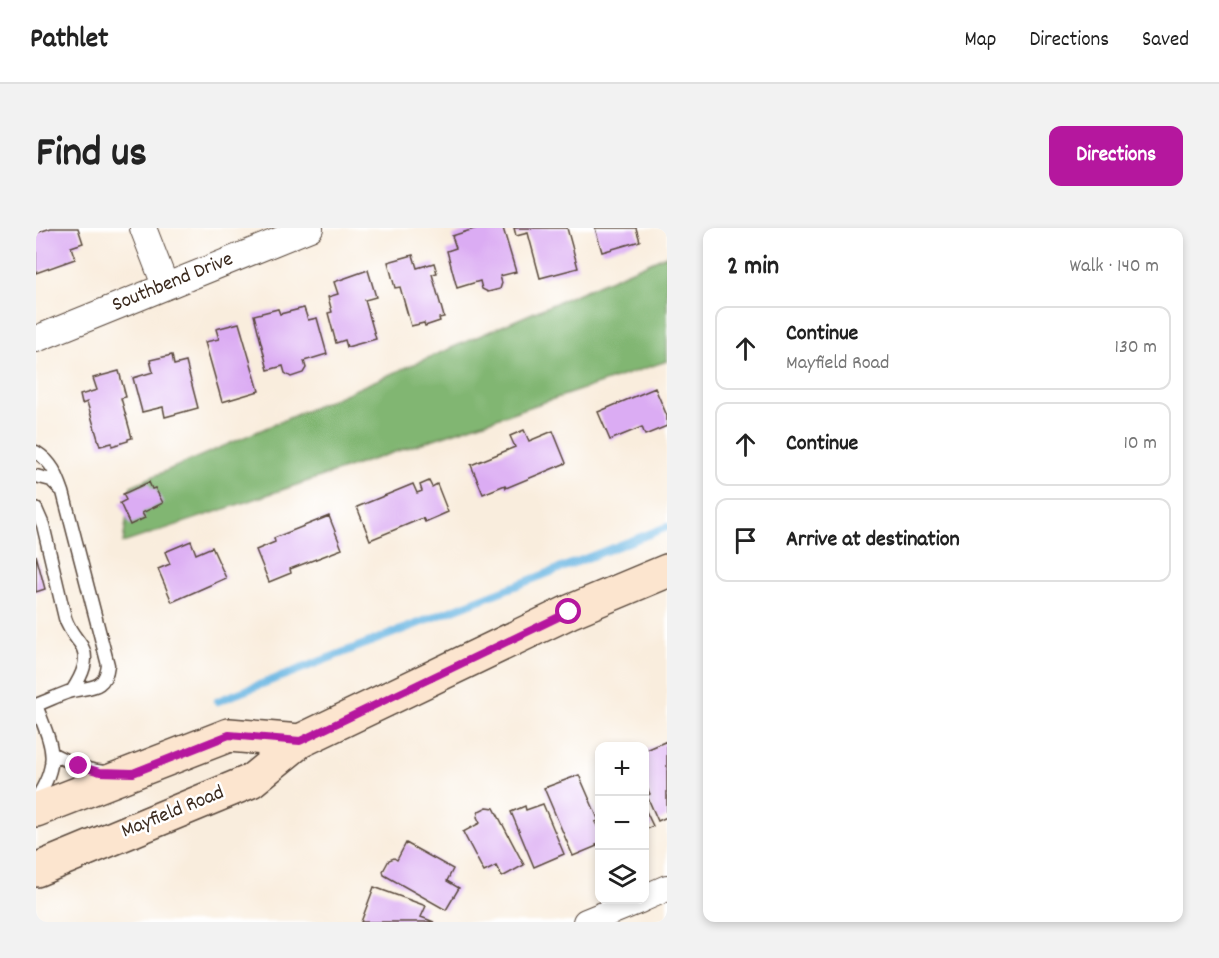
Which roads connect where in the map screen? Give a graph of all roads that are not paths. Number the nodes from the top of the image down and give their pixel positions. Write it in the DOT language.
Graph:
graph roads {
  1 [pos="143,228"];
  2 [pos="310,228"];
  3 [pos="165,285"];
  4 [pos="36,339"];
  5 [pos="36,452"];
  6 [pos="36,476"];
  7 [pos="63,492"];
  8 [pos="36,509"];
  9 [pos="667,571"];
  10 [pos="72,691"];
  11 [pos="37,709"];
  12 [pos="300,741"];
  13 [pos="53,754"];
  14 [pos="133,773"];
  15 [pos="36,799"];
  16 [pos="36,810"];
  17 [pos="36,870"];
  18 [pos="667,888"];
  19 [pos="649,895"];
  20 [pos="630,904"];
  21 [pos="586,922"];
  1 -- 3 [label="street"];
  2 -- 3 [label="street, Southbend Drive"];
  3 -- 4 [label="street, Southbend Drive"];
  5 -- 7 [label="lane"];
  6 -- 7 [label="lane"];
  7 -- 10 [label="lane"];
  8 -- 10 [label="lane"];
  9 -- 12 [label="main road, Mayfield Road"];
  10 -- 11 [label="lane"];
  11 -- 13 [label="lane"];
  12 -- 14 [label="main road"];
  12 -- 17 [label="main road, Mayfield Road"];
  13 -- 14 [label="lane"];
  13 -- 15 [label="lane"];
  14 -- 16 [label="main road"];
  18 -- 19 [label="street"];
  20 -- 21 [label="street"];
}
